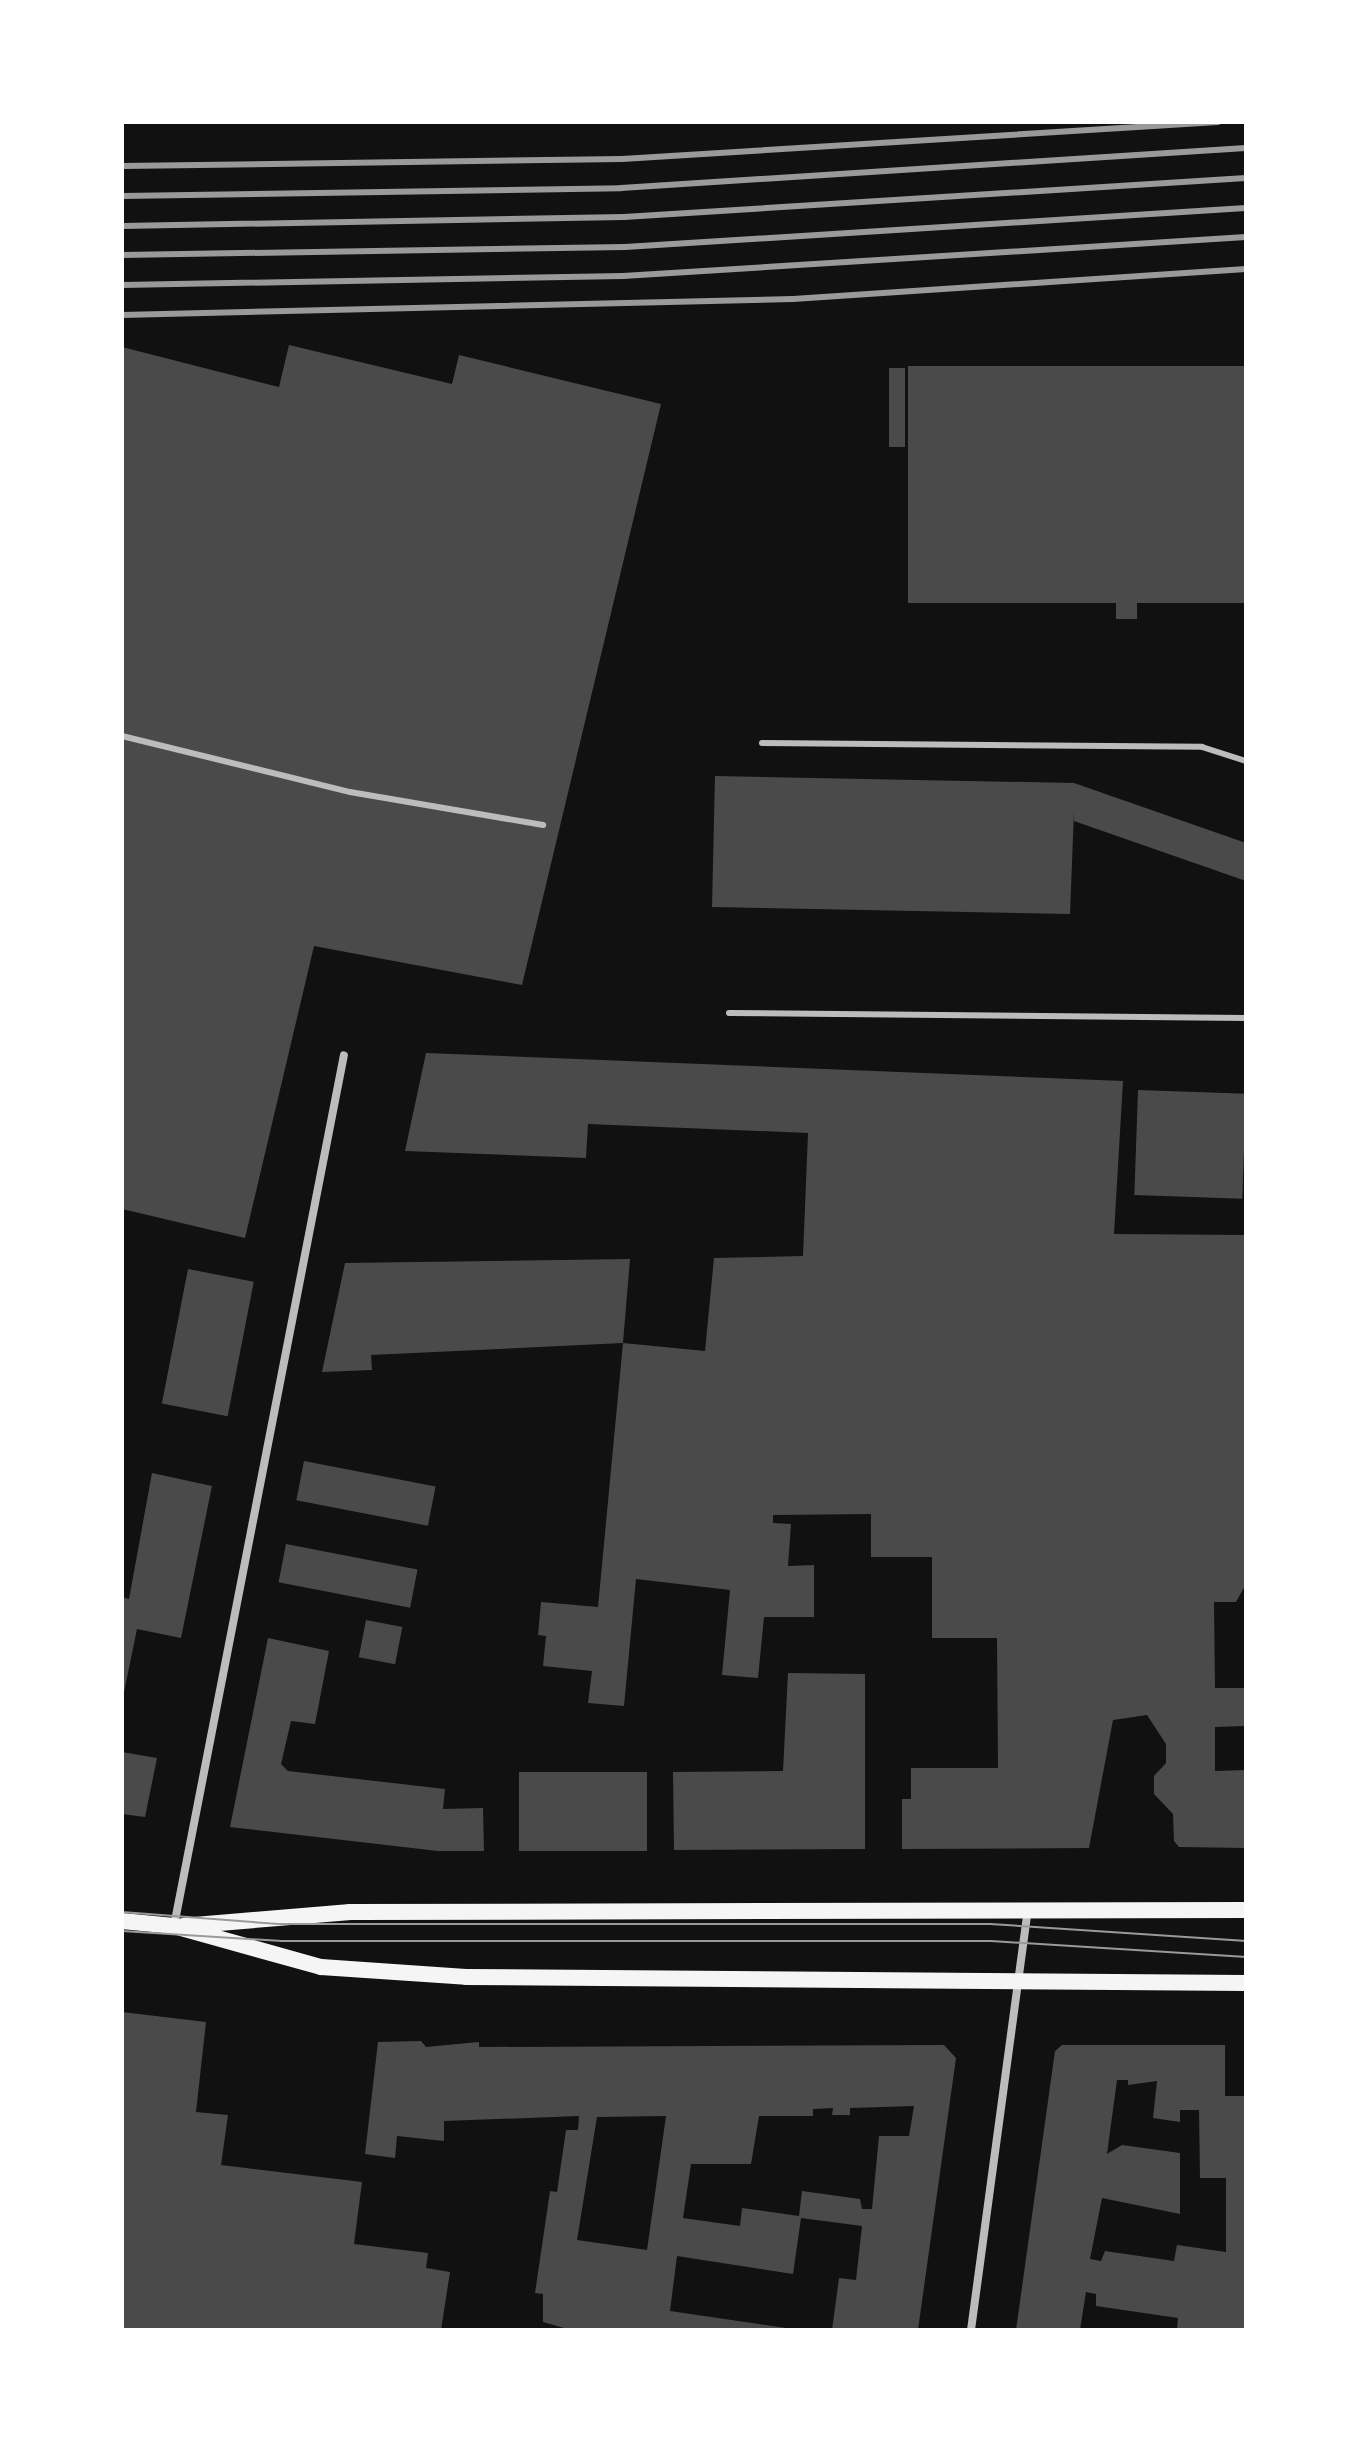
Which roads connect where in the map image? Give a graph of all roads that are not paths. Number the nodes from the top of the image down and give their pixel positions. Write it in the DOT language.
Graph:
graph roads {
  1 [pos="122,736"];
  2 [pos="762,743"];
  3 [pos="1246,761"];
  4 [pos="543,825"];
  5 [pos="729,1013"];
  6 [pos="1246,1018"];
  7 [pos="344,1055"];
  8 [pos="1029,1909"];
  9 [pos="1246,1910"];
  10 [pos="122,1921"];
  11 [pos="174,1926"];
  12 [pos="1020,1981"];
  13 [pos="1246,1983"];
  14 [pos="971,2330"];
  1 -- 4 [label="lane"];
  2 -- 3 [label="lane"];
  5 -- 6 [label="lane"];
  7 -- 11 [label="street"];
  8 -- 9 [label="main road"];
  8 -- 11 [label="main road"];
  8 -- 12 [label="street"];
  10 -- 11 [label="main road"];
  11 -- 12 [label="main road"];
  12 -- 13 [label="main road"];
  12 -- 14 [label="street"];
}
